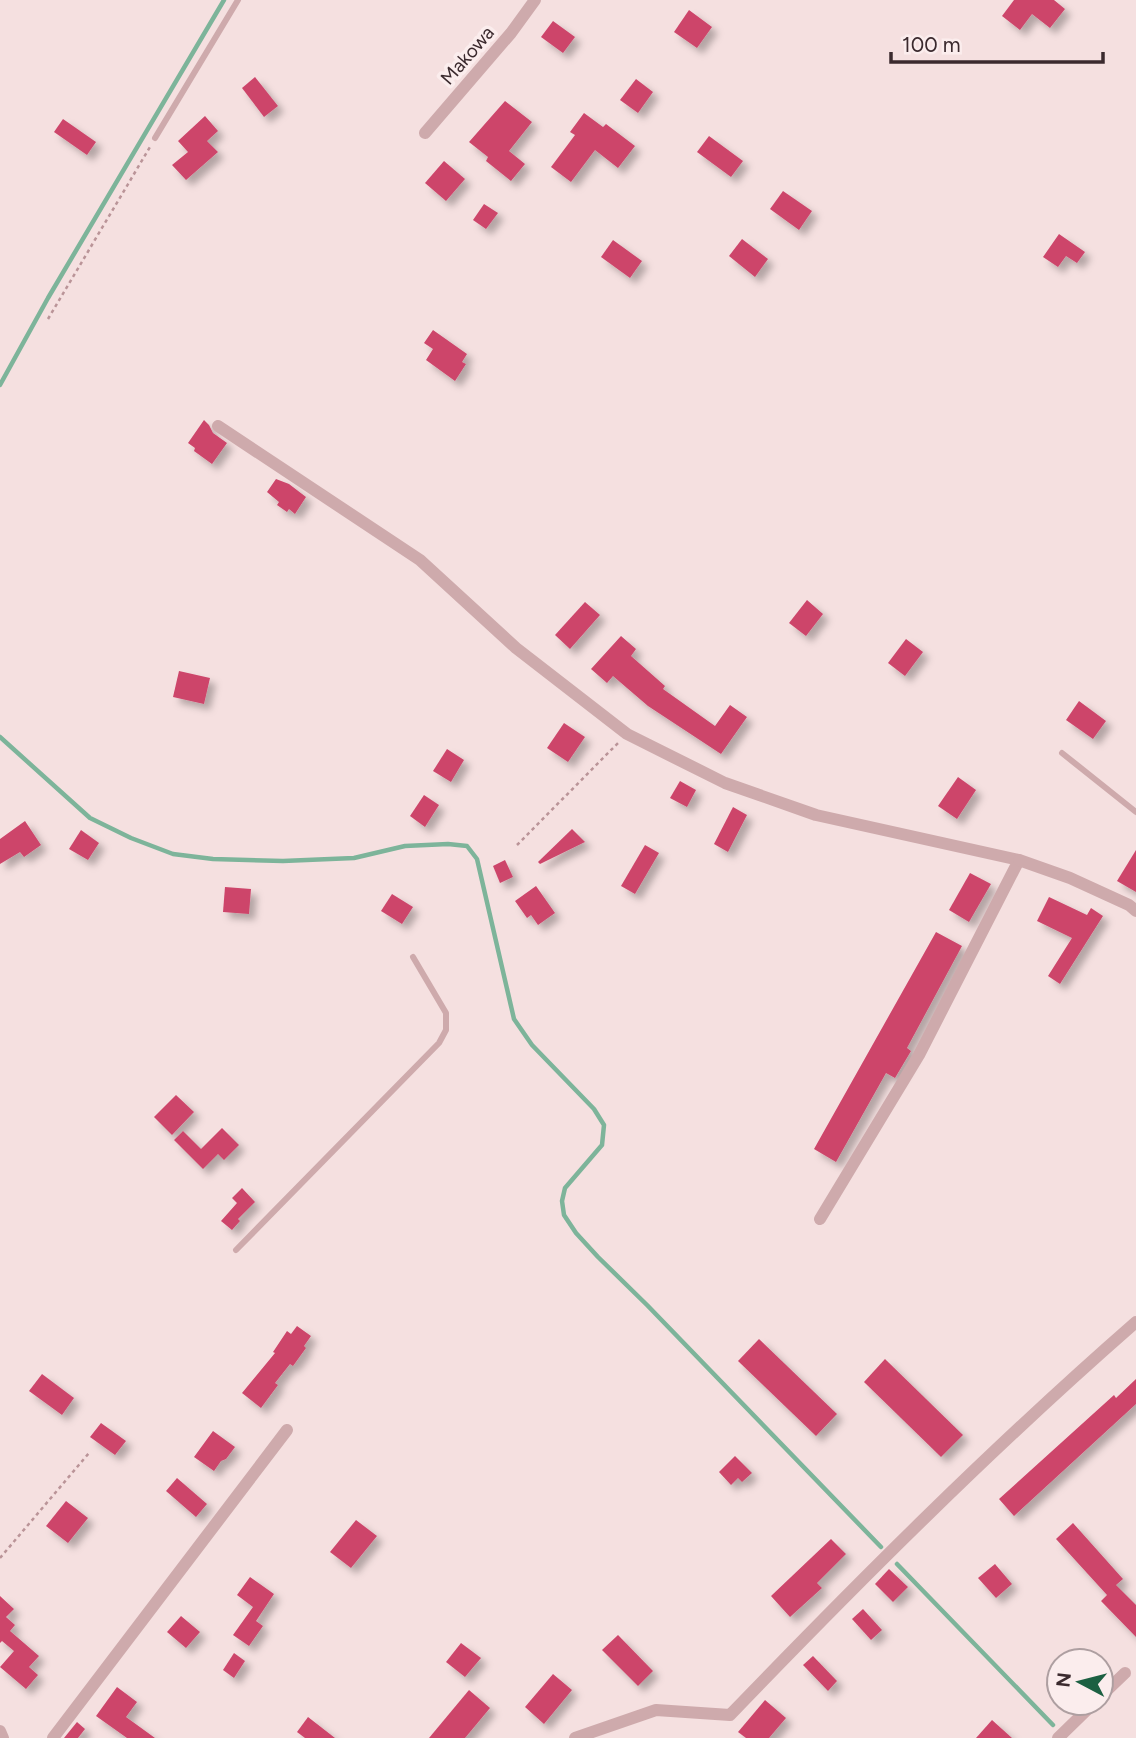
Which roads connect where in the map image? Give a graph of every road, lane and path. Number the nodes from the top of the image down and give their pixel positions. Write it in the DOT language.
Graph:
graph roads {
  1 [pos="238,0"];
  2 [pos="536,0"];
  3 [pos="425,133"];
  4 [pos="155,138"];
  5 [pos="48,319"];
  6 [pos="218,426"];
  7 [pos="627,734"];
  8 [pos="1062,753"];
  9 [pos="1136,812"];
  10 [pos="517,845"];
  11 [pos="1019,860"];
  12 [pos="1136,911"];
  13 [pos="414,957"];
  14 [pos="820,1219"];
  15 [pos="236,1250"];
  16 [pos="1136,1322"];
  17 [pos="287,1430"];
  18 [pos="89,1453"];
  19 [pos="0,1558"];
  20 [pos="1125,1673"];
  21 [pos="1115,1683"];
  22 [pos="1080,1717"];
  23 [pos="0,1731"];
  24 [pos="3,1738"];
  25 [pos="53,1738"];
  26 [pos="575,1738"];
  27 [pos="1058,1738"];
  1 -- 4 [label="lane"];
  2 -- 3 [label="street, Makowa"];
  4 -- 5 [label="path"];
  6 -- 7 [label="street"];
  7 -- 10 [label="path"];
  7 -- 11 [label="street"];
  8 -- 9 [label="lane"];
  11 -- 12 [label="street"];
  11 -- 14 [label="street"];
  13 -- 15 [label="lane"];
  16 -- 26 [label="street"];
  17 -- 25 [label="street"];
  18 -- 19 [label="path"];
  20 -- 21 [label="street"];
  22 -- 27 [label="street"];
  23 -- 24 [label="street"];
}
